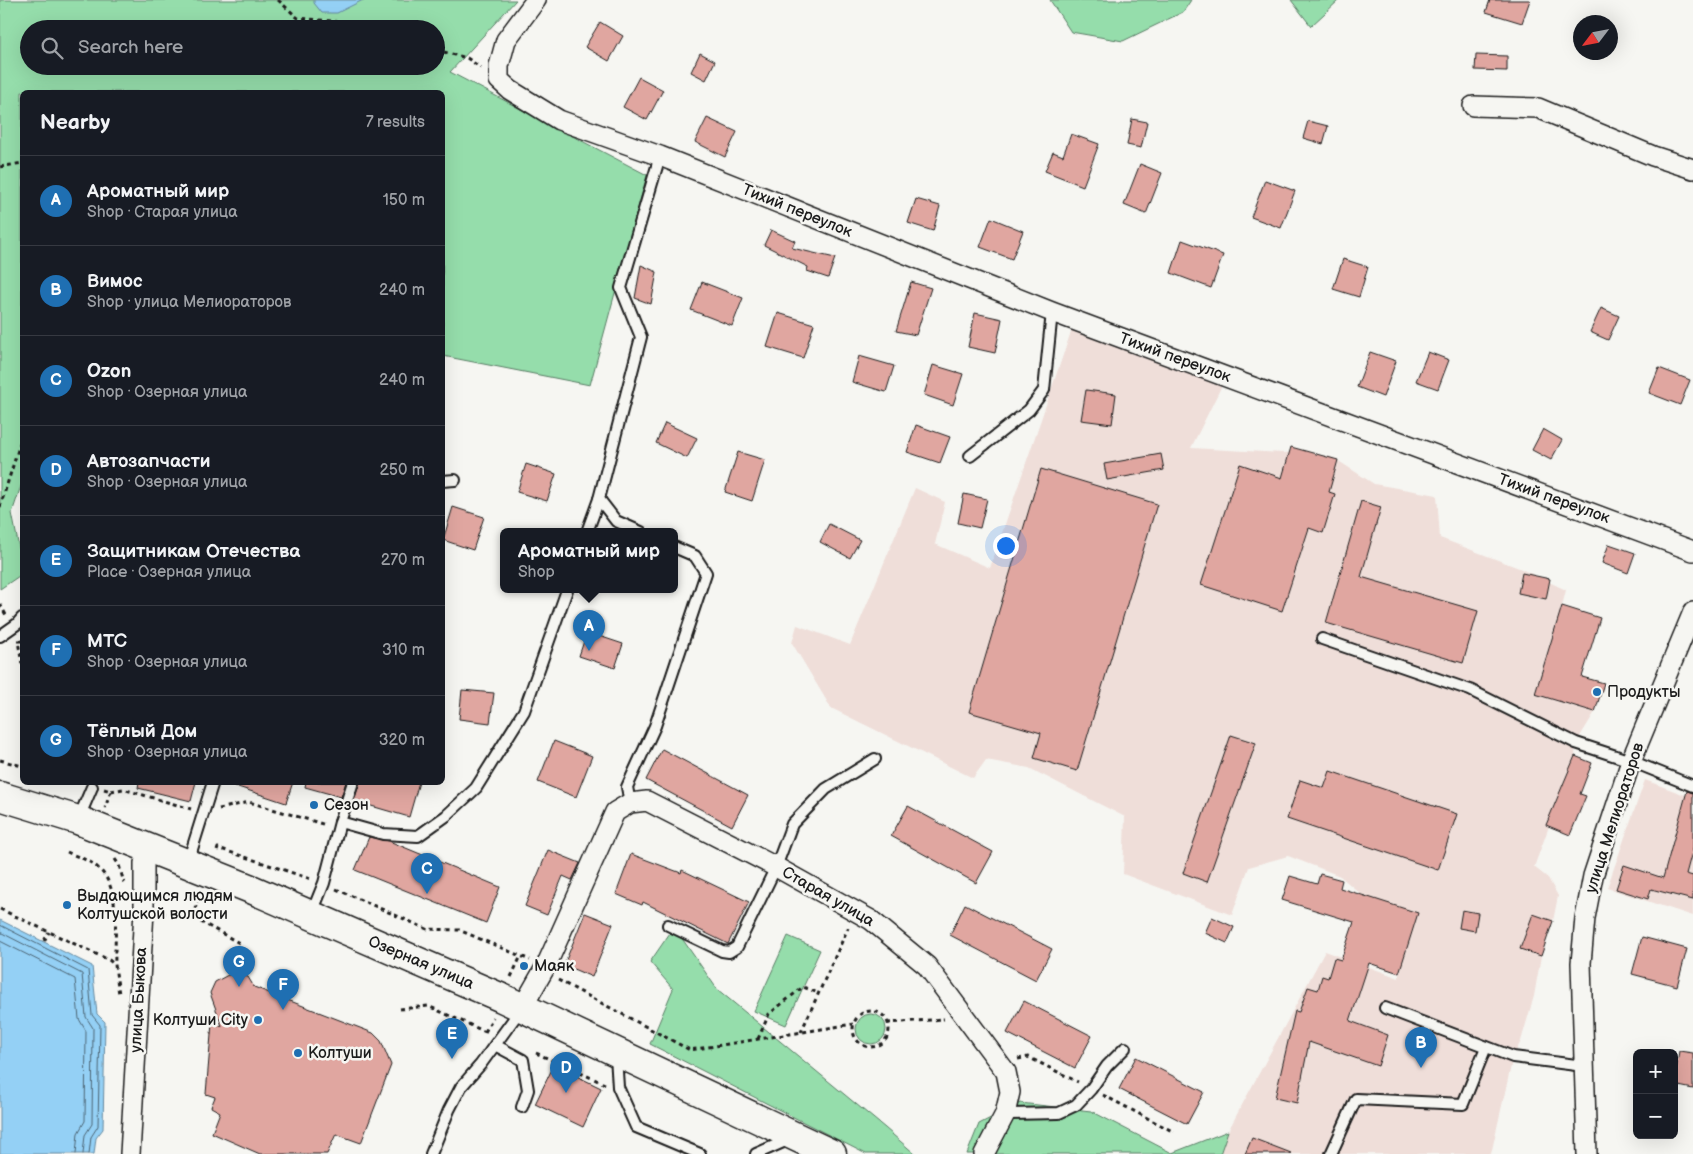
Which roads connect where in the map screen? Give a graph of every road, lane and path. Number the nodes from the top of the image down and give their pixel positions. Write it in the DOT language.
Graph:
graph roads {
  1 [pos="278,0"];
  2 [pos="536,0"];
  3 [pos="320,20"];
  4 [pos="445,52"];
  5 [pos="499,80"];
  6 [pos="1473,106"];
  7 [pos="660,156"];
  8 [pos="20,163"];
  9 [pos="0,167"];
  10 [pos="1693,169"];
  11 [pos="1052,312"];
  12 [pos="20,443"];
  13 [pos="970,456"];
  14 [pos="445,480"];
  15 [pos="455,480"];
  16 [pos="599,500"];
  17 [pos="0,507"];
  18 [pos="588,528"];
  19 [pos="632,528"];
  20 [pos="678,549"];
  21 [pos="1693,551"];
  22 [pos="566,593"];
  23 [pos="1693,612"];
  24 [pos="20,620"];
  25 [pos="0,636"];
  26 [pos="1322,640"];
  27 [pos="20,642"];
  28 [pos="20,653"];
  29 [pos="875,759"];
  30 [pos="0,760"];
  31 [pos="1631,761"];
  32 [pos="20,765"];
  33 [pos="212,785"];
  34 [pos="352,785"];
  35 [pos="92,786"];
  36 [pos="1693,786"];
  37 [pos="111,791"];
  38 [pos="0,796"];
  39 [pos="630,803"];
  40 [pos="204,813"];
  41 [pos="78,820"];
  42 [pos="339,825"];
  43 [pos="149,847"];
  44 [pos="67,852"];
  45 [pos="109,853"];
  46 [pos="776,867"];
  47 [pos="198,868"];
  48 [pos="324,883"];
  49 [pos="126,888"];
  50 [pos="0,909"];
  51 [pos="115,909"];
  52 [pos="856,910"];
  53 [pos="144,911"];
  54 [pos="310,916"];
  55 [pos="192,917"];
  56 [pos="668,925"];
  57 [pos="49,932"];
  58 [pos="44,941"];
  59 [pos="241,944"];
  60 [pos="115,960"];
  61 [pos="121,960"];
  62 [pos="115,965"];
  63 [pos="544,969"];
  64 [pos="818,993"];
  65 [pos="120,1004"];
  66 [pos="522,1008"];
  67 [pos="1386,1008"];
  68 [pos="964,1017"];
  69 [pos="887,1023"];
  70 [pos="853,1024"];
  71 [pos="801,1032"];
  72 [pos="758,1039"];
  73 [pos="495,1045"];
  74 [pos="1486,1047"];
  75 [pos="1125,1048"];
  76 [pos="616,1052"];
  77 [pos="1584,1066"];
  78 [pos="522,1107"];
  79 [pos="1005,1114"];
  80 [pos="796,1137"];
  81 [pos="130,1154"];
  82 [pos="430,1154"];
  83 [pos="700,1154"];
  84 [pos="756,1154"];
  85 [pos="832,1154"];
  86 [pos="984,1154"];
  87 [pos="1331,1154"];
  88 [pos="1588,1154"];
  1 -- 3 [label="path"];
  2 -- 5 [label="street"];
  4 -- 5 [label="path"];
  5 -- 7 [label="street, Тихий переулок"];
  6 -- 10 [label="street"];
  7 -- 11 [label="street, Тихий переулок"];
  7 -- 16 [label="lane"];
  8 -- 9 [label="path"];
  11 -- 13 [label="lane"];
  11 -- 21 [label="street, Тихий переулок"];
  12 -- 17 [label="path"];
  14 -- 15 [label="lane"];
  16 -- 18 [label="lane"];
  16 -- 19 [label="lane"];
  20 -- 39 [label="lane"];
  22 -- 42 [label="lane"];
  23 -- 31 [label="street, улица Мелиораторов"];
  24 -- 25 [label="lane"];
  26 -- 31 [label="lane"];
  27 -- 28 [label="path"];
  29 -- 46 [label="lane"];
  30 -- 32 [label="path"];
  31 -- 36 [label="lane"];
  31 -- 77 [label="street, улица Мелиораторов"];
  33 -- 40 [label="lane"];
  34 -- 42 [label="lane"];
  35 -- 41 [label="lane"];
  37 -- 40 [label="path"];
  38 -- 41 [label="main road, Озерная улица"];
  39 -- 46 [label="street, Старая улица"];
  39 -- 63 [label="street"];
  40 -- 42 [label="path"];
  40 -- 47 [label="lane"];
  41 -- 43 [label="main road, Озерная улица"];
  42 -- 48 [label="lane"];
  43 -- 47 [label="main road, Озерная улица"];
  43 -- 53 [label="street, улица Быкова"];
  44 -- 51 [label="path"];
  45 -- 49 [label="path"];
  46 -- 52 [label="street, Старая улица"];
  46 -- 56 [label="lane"];
  47 -- 48 [label="path"];
  47 -- 54 [label="main road, Озерная улица"];
  47 -- 55 [label="path"];
  48 -- 54 [label="lane"];
  48 -- 63 [label="path"];
  50 -- 57 [label="path"];
  51 -- 53 [label="path"];
  51 -- 60 [label="path"];
  52 -- 64 [label="path"];
  52 -- 68 [label="street, Старая улица"];
  53 -- 55 [label="path"];
  53 -- 81 [label="street, улица Быкова"];
  54 -- 66 [label="main road, Озерная улица"];
  55 -- 59 [label="path"];
  57 -- 58 [label="path"];
  57 -- 62 [label="path"];
  60 -- 61 [label="path"];
  60 -- 62 [label="path"];
  62 -- 65 [label="path"];
  63 -- 66 [label="street"];
  63 -- 72 [label="path"];
  64 -- 71 [label="path"];
  64 -- 72 [label="path"];
  66 -- 73 [label="lane"];
  66 -- 76 [label="main road, Озерная улица"];
  67 -- 74 [label="lane"];
  68 -- 69 [label="path"];
  68 -- 79 [label="street, Старая улица"];
  69 -- 70 [label="path"];
  69 -- 70 [label="path"];
  70 -- 71 [label="path"];
  71 -- 72 [label="path"];
  73 -- 78 [label="lane"];
  73 -- 82 [label="lane"];
  74 -- 77 [label="lane"];
  74 -- 87 [label="lane"];
  75 -- 79 [label="lane"];
  76 -- 80 [label="main road, Озерная улица"];
  76 -- 83 [label="lane"];
  77 -- 88 [label="street, улица Мелиораторов"];
  79 -- 86 [label="street, Старая улица"];
  80 -- 84 [label="lane"];
  80 -- 85 [label="main road, Озерная улица"];
}
